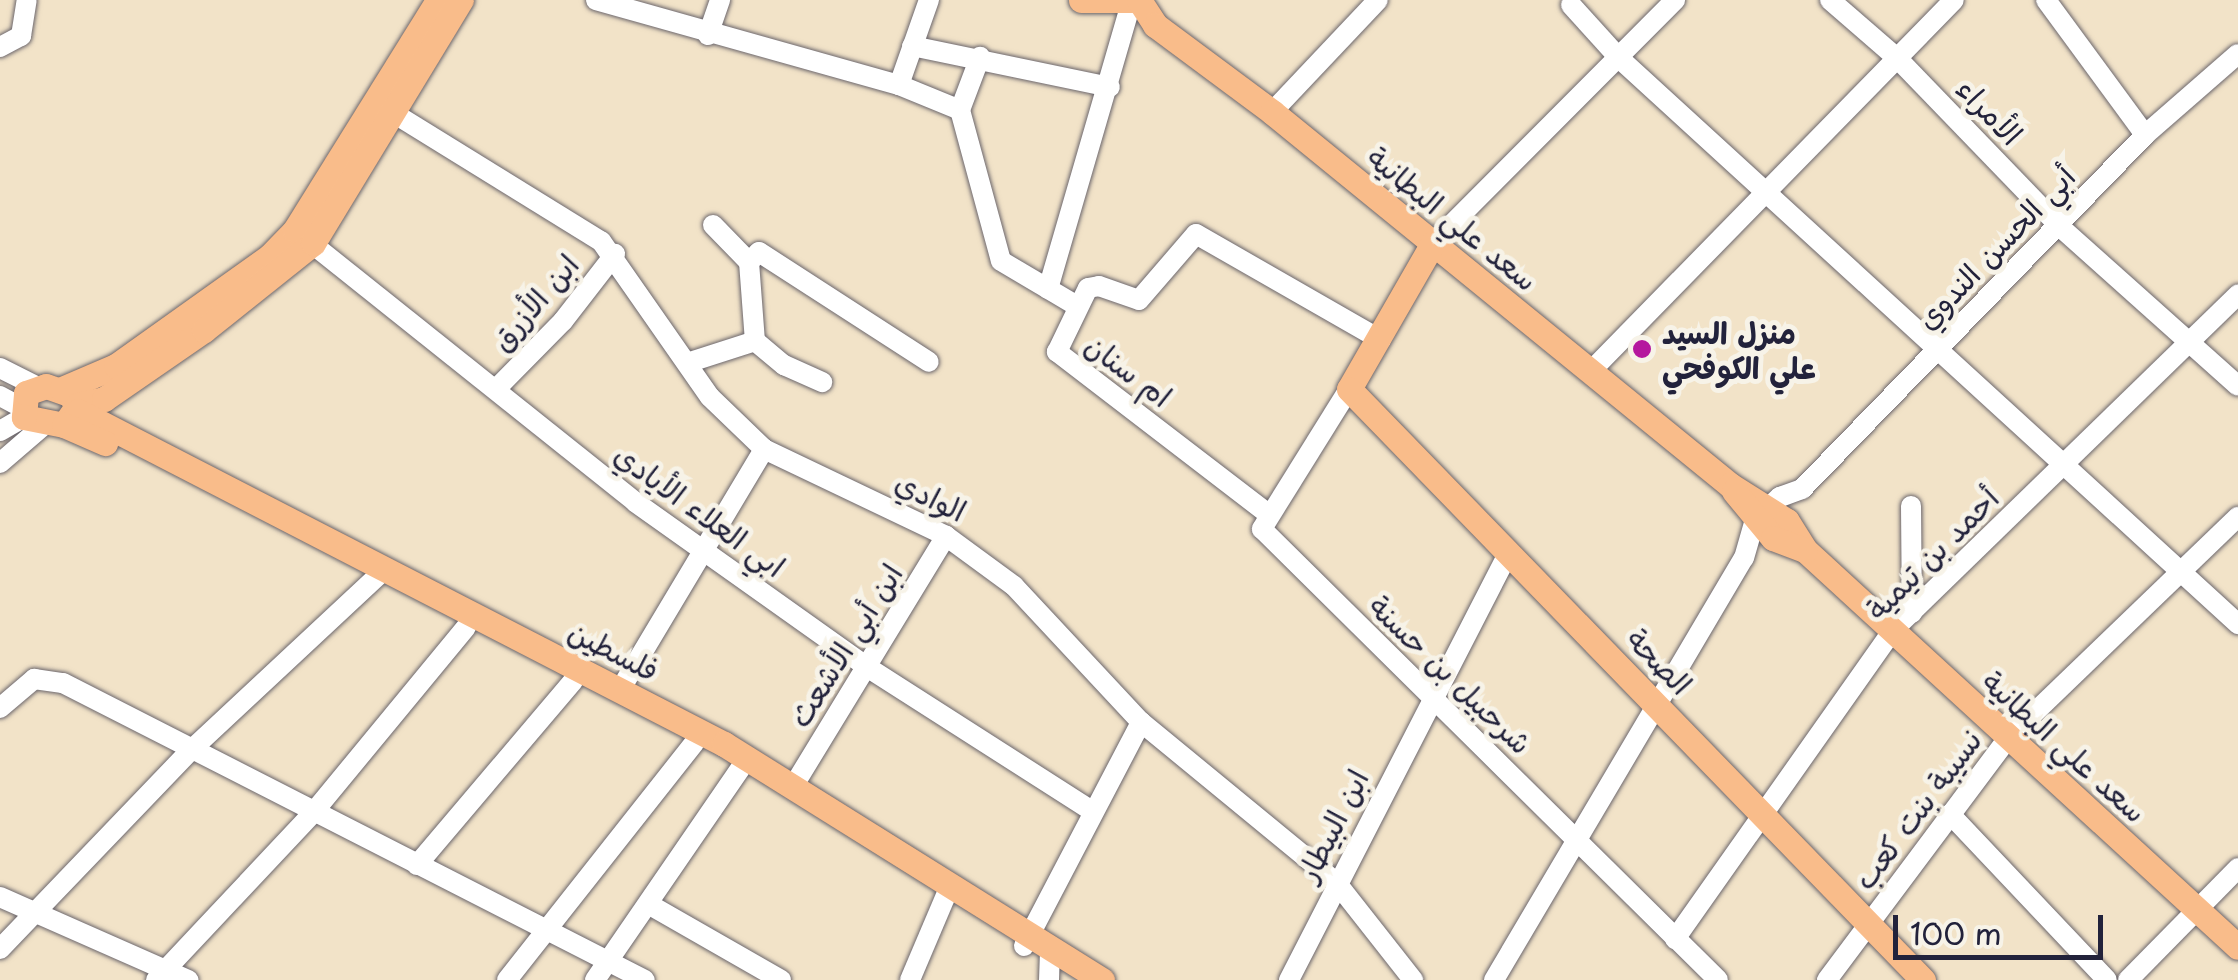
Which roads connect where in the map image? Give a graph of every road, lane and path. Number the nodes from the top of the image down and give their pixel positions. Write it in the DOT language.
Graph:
graph roads {
  1 [pos="27,0"];
  2 [pos="596,0"];
  3 [pos="720,0"];
  4 [pos="929,0"];
  5 [pos="1081,0"];
  6 [pos="1135,0"];
  7 [pos="1378,0"];
  8 [pos="1675,0"];
  9 [pos="1830,0"];
  10 [pos="1954,0"];
  11 [pos="2046,0"];
  12 [pos="441,1"];
  13 [pos="1568,2"];
  14 [pos="708,35"];
  15 [pos="912,46"];
  16 [pos="0,47"];
  17 [pos="2238,54"];
  18 [pos="980,56"];
  19 [pos="1619,58"];
  20 [pos="1897,58"];
  21 [pos="899,85"];
  22 [pos="1110,88"];
  23 [pos="960,110"];
  24 [pos="1272,112"];
  25 [pos="395,114"];
  26 [pos="2146,135"];
  27 [pos="1768,190"];
  28 [pos="713,225"];
  29 [pos="2058,225"];
  30 [pos="304,236"];
  31 [pos="1433,243"];
  32 [pos="615,254"];
  33 [pos="750,262"];
  34 [pos="1048,290"];
  35 [pos="2238,294"];
  36 [pos="1077,306"];
  37 [pos="2186,339"];
  38 [pos="1381,340"];
  39 [pos="755,341"];
  40 [pos="1936,352"];
  41 [pos="929,362"];
  42 [pos="687,363"];
  43 [pos="0,368"];
  44 [pos="1590,372"];
  45 [pos="822,382"];
  46 [pos="2238,386"];
  47 [pos="497,388"];
  48 [pos="1349,388"];
  49 [pos="104,399"];
  50 [pos="45,407"];
  51 [pos="110,429"];
  52 [pos="0,431"];
  53 [pos="764,449"];
  54 [pos="0,463"];
  55 [pos="2066,464"];
  56 [pos="1911,506"];
  57 [pos="1267,513"];
  58 [pos="2238,517"];
  59 [pos="1771,521"];
  60 [pos="946,536"];
  61 [pos="702,549"];
  62 [pos="1509,552"];
  63 [pos="2184,573"];
  64 [pos="378,576"];
  65 [pos="1912,612"];
  66 [pos="2238,624"];
  67 [pos="466,627"];
  68 [pos="1892,631"];
  69 [pos="540,656"];
  70 [pos="867,668"];
  71 [pos="573,681"];
  72 [pos="620,690"];
  73 [pos="1431,698"];
  74 [pos="1657,705"];
  75 [pos="0,708"];
  76 [pos="1141,722"];
  77 [pos="2008,738"];
  78 [pos="694,743"];
  79 [pos="190,751"];
  80 [pos="740,768"];
  81 [pos="794,784"];
  82 [pos="1091,810"];
  83 [pos="312,814"];
  84 [pos="1950,814"];
  85 [pos="1764,815"];
  86 [pos="1578,838"];
  87 [pos="417,865"];
  88 [pos="2238,868"];
  89 [pos="1336,882"];
  90 [pos="0,896"];
  91 [pos="946,896"];
  92 [pos="650,905"];
  93 [pos="2196,909"];
  94 [pos="37,912"];
  95 [pos="1870,922"];
  96 [pos="545,930"];
  97 [pos="1676,939"];
  98 [pos="2238,947"];
  99 [pos="0,949"];
  100 [pos="1040,954"];
  101 [pos="602,972"];
  102 [pos="160,975"];
  103 [pos="188,980"];
  104 [pos="507,980"];
  105 [pos="645,980"];
  106 [pos="781,980"];
  107 [pos="910,980"];
  108 [pos="1076,980"];
  109 [pos="1102,980"];
  110 [pos="1289,980"];
  111 [pos="1413,980"];
  112 [pos="1494,980"];
  113 [pos="1718,980"];
  114 [pos="1827,980"];
  115 [pos="1922,980"];
  116 [pos="2107,980"];
  117 [pos="2128,980"];
  1 -- 16 [label="street"];
  2 -- 14 [label="street"];
  3 -- 14 [label="street"];
  4 -- 15 [label="street"];
  5 -- 6 [label="main road"];
  6 -- 22 [label="street"];
  6 -- 24 [label="main road, سعد علي البطانية"];
  7 -- 24 [label="street"];
  8 -- 19 [label="street"];
  9 -- 20 [label="street, الأمراء"];
  10 -- 20 [label="street"];
  11 -- 26 [label="street"];
  12 -- 25 [label="main road"];
  12 -- 30 [label="main road"];
  13 -- 19 [label="street"];
  14 -- 21 [label="street"];
  15 -- 18 [label="street"];
  15 -- 21 [label="street"];
  17 -- 26 [label="street, أبي الحسن الندوي"];
  18 -- 22 [label="street"];
  18 -- 23 [label="street"];
  19 -- 27 [label="street"];
  19 -- 31 [label="street"];
  20 -- 27 [label="street"];
  20 -- 29 [label="street, الأمراء"];
  21 -- 23 [label="street"];
  22 -- 34 [label="street"];
  23 -- 34 [label="street"];
  24 -- 31 [label="main road, سعد علي البطانية"];
  25 -- 30 [label="main road"];
  25 -- 32 [label="street, الوادي"];
  26 -- 29 [label="street, أبي الحسن الندوي"];
  27 -- 40 [label="street"];
  27 -- 44 [label="street"];
  28 -- 33 [label="street"];
  29 -- 37 [label="street, الأمراء"];
  29 -- 40 [label="street, أبي الحسن الندوي"];
  30 -- 47 [label="street, ابي العلاء الأيادي"];
  30 -- 49 [label="main road"];
  30 -- 50 [label="main road"];
  31 -- 38 [label="main road"];
  31 -- 44 [label="main road, سعد علي البطانية"];
  32 -- 42 [label="street, الوادي"];
  32 -- 47 [label="street, ابن الأزرق"];
  33 -- 39 [label="street"];
  33 -- 41 [label="street"];
  34 -- 36 [label="street"];
  35 -- 37 [label="street, أحمد بن تيمية"];
  36 -- 38 [label="street, ام سنان"];
  36 -- 57 [label="street, ام سنان"];
  37 -- 46 [label="street, الأمراء"];
  37 -- 55 [label="street, أحمد بن تيمية"];
  38 -- 48 [label="main road"];
  39 -- 42 [label="street"];
  39 -- 45 [label="street"];
  40 -- 55 [label="street"];
  40 -- 59 [label="street, أبي الحسن الندوي"];
  42 -- 53 [label="street, الوادي"];
  43 -- 50 [label="street, فلسطين"];
  44 -- 59 [label="main road, سعد علي البطانية"];
  47 -- 61 [label="street, ابي العلاء الأيادي"];
  48 -- 57 [label="street"];
  48 -- 62 [label="main road, الصحة"];
  49 -- 50 [label="main road"];
  49 -- 51 [label="main road"];
  50 -- 51 [label="main road, فلسطين"];
  50 -- 52 [label="street"];
  50 -- 54 [label="street"];
  50 -- 64 [label="main road, فلسطين"];
  51 -- 64 [label="main road, فلسطين"];
  53 -- 60 [label="street, الوادي"];
  53 -- 61 [label="street"];
  55 -- 63 [label="street"];
  55 -- 65 [label="street, أحمد بن تيمية"];
  56 -- 65 [label="street"];
  57 -- 73 [label="street, شرحبيل بن حسنة"];
  58 -- 63 [label="street, نسيبة بنت كعب"];
  59 -- 68 [label="main road, سعد علي البطانية"];
  59 -- 74 [label="street"];
  60 -- 70 [label="street, ابن أبي الأشعث"];
  60 -- 76 [label="street, الوادي"];
  61 -- 70 [label="street, ابي العلاء الأيادي"];
  61 -- 72 [label="street"];
  62 -- 73 [label="street, ابن البيطار"];
  62 -- 74 [label="main road, الصحة"];
  63 -- 66 [label="street"];
  63 -- 77 [label="street, نسيبة بنت كعب"];
  64 -- 67 [label="main road, فلسطين"];
  64 -- 69 [label="main road, فلسطين"];
  64 -- 79 [label="street"];
  65 -- 68 [label="street, أحمد بن تيمية"];
  67 -- 69 [label="main road, فلسطين"];
  67 -- 83 [label="street"];
  68 -- 77 [label="main road, سعد علي البطانية"];
  68 -- 85 [label="street, أحمد بن تيمية"];
  69 -- 71 [label="main road, فلسطين"];
  69 -- 72 [label="main road, فلسطين"];
  70 -- 81 [label="street, ابن أبي الأشعث"];
  70 -- 82 [label="street, ابي العلاء الأيادي"];
  71 -- 78 [label="main road, فلسطين"];
  71 -- 87 [label="street"];
  72 -- 81 [label="main road, فلسطين"];
  73 -- 86 [label="street, شرحبيل بن حسنة"];
  73 -- 89 [label="street, ابن البيطار"];
  74 -- 85 [label="main road, الصحة"];
  74 -- 86 [label="street"];
  75 -- 79 [label="street"];
  76 -- 82 [label="street"];
  76 -- 89 [label="street, الوادي"];
  77 -- 84 [label="street, نسيبة بنت كعب"];
  77 -- 93 [label="main road, سعد علي البطانية"];
  78 -- 80 [label="main road, فلسطين"];
  78 -- 96 [label="street"];
  79 -- 83 [label="street"];
  79 -- 94 [label="street"];
  80 -- 91 [label="main road, فلسطين"];
  80 -- 92 [label="street"];
  81 -- 100 [label="main road, فلسطين"];
  82 -- 100 [label="street"];
  83 -- 87 [label="street"];
  83 -- 102 [label="street"];
  84 -- 95 [label="street, نسيبة بنت كعب"];
  84 -- 116 [label="street"];
  85 -- 95 [label="main road, الصحة"];
  85 -- 97 [label="street, أحمد بن تيمية"];
  86 -- 97 [label="street, شرحبيل بن حسنة"];
  86 -- 112 [label="street"];
  87 -- 96 [label="street"];
  88 -- 93 [label="street"];
  89 -- 110 [label="street, ابن البيطار"];
  89 -- 111 [label="street, الوادي"];
  90 -- 94 [label="street"];
  91 -- 100 [label="main road, فلسطين"];
  91 -- 107 [label="street"];
  92 -- 101 [label="street"];
  92 -- 106 [label="street"];
  93 -- 98 [label="main road, سعد علي البطانية"];
  93 -- 117 [label="street"];
  94 -- 99 [label="street"];
  94 -- 102 [label="street"];
  95 -- 114 [label="street, نسيبة بنت كعب"];
  95 -- 115 [label="main road, الصحة"];
  96 -- 101 [label="street"];
  96 -- 104 [label="street"];
  97 -- 113 [label="street, شرحبيل بن حسنة"];
  100 -- 108 [label="main road, فلسطين"];
  100 -- 109 [label="main road, فلسطين"];
  101 -- 105 [label="street"];
  102 -- 103 [label="street"];
}
